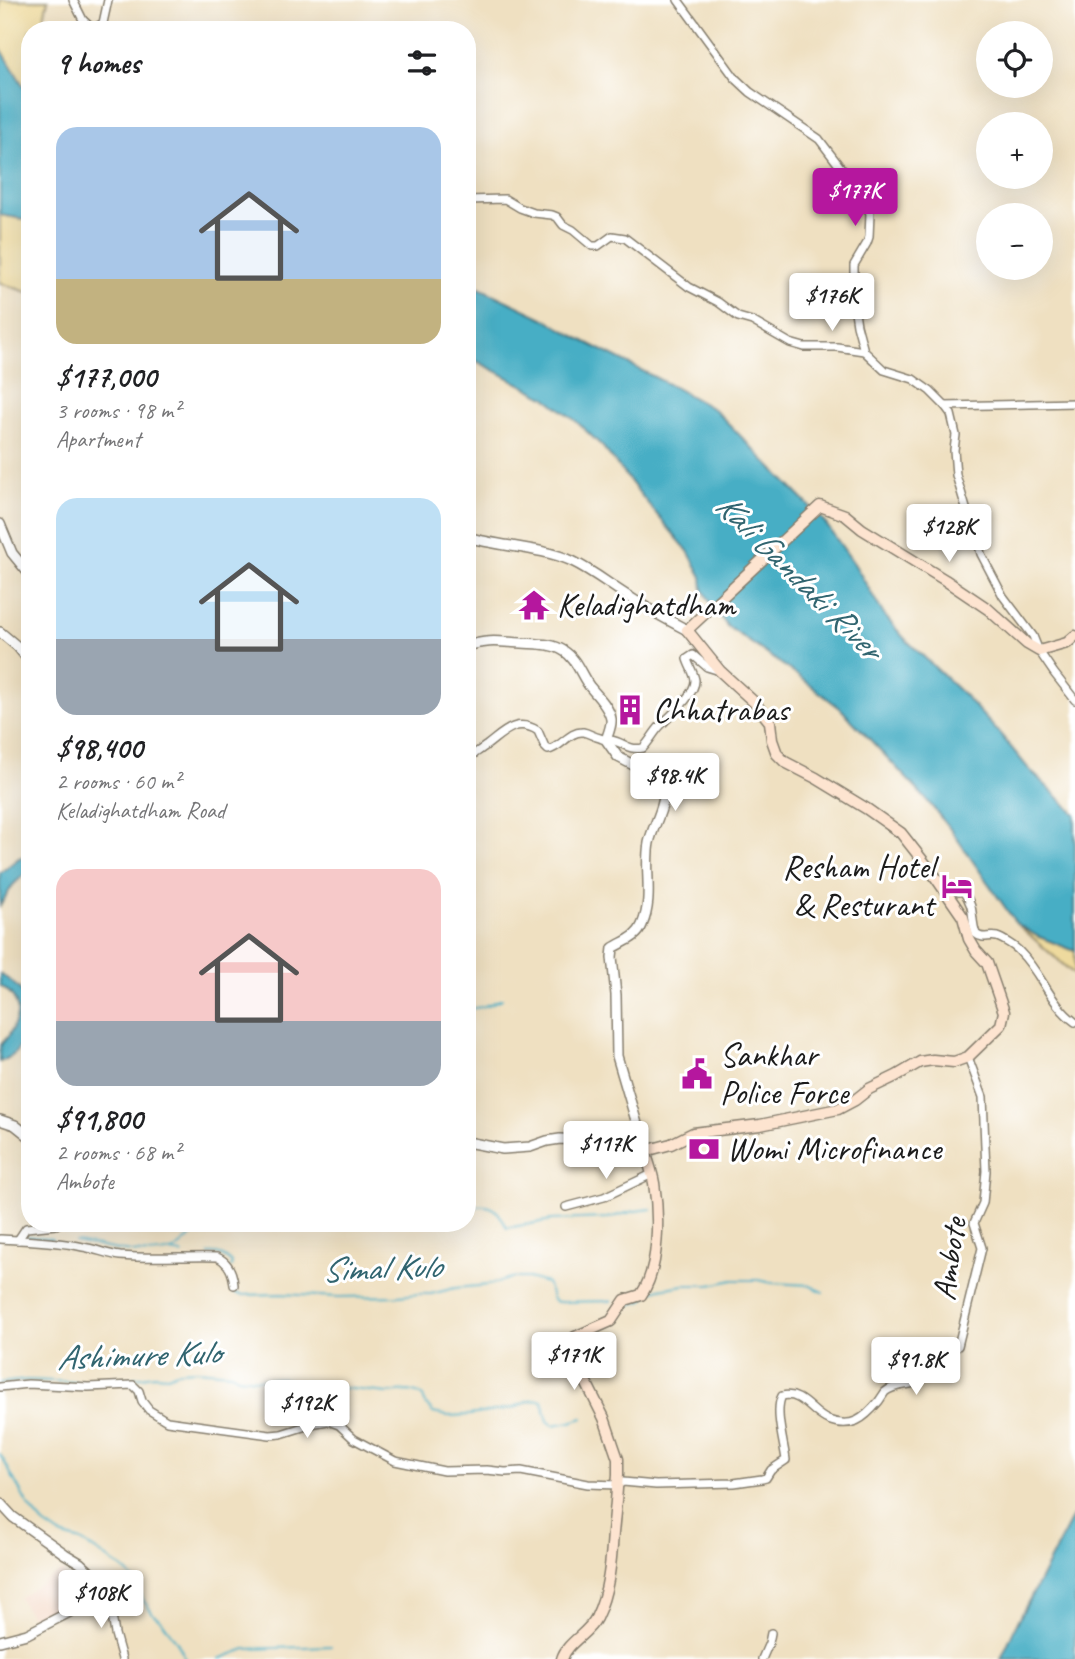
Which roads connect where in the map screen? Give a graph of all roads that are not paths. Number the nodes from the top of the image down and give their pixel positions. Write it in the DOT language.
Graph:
graph roads {
  1 [pos="73,0"];
  2 [pos="108,0"];
  3 [pos="678,0"];
  4 [pos="80,21"];
  5 [pos="103,21"];
  6 [pos="476,200"];
  7 [pos="864,351"];
  8 [pos="1075,403"];
  9 [pos="945,406"];
  10 [pos="0,524"];
  11 [pos="476,539"];
  12 [pos="21,564"];
  13 [pos="687,630"];
  14 [pos="0,632"];
  15 [pos="1075,636"];
  16 [pos="476,644"];
  17 [pos="21,651"];
  18 [pos="1039,651"];
  19 [pos="720,671"];
  20 [pos="1075,700"];
  21 [pos="606,740"];
  22 [pos="476,752"];
  23 [pos="963,916"];
  24 [pos="1075,1021"];
  25 [pos="968,1057"];
  26 [pos="0,1120"];
  27 [pos="21,1130"];
  28 [pos="640,1135"];
  29 [pos="476,1144"];
  30 [pos="645,1151"];
  31 [pos="652,1174"];
  32 [pos="566,1206"];
  33 [pos="23,1232"];
  34 [pos="0,1239"];
  35 [pos="18,1239"];
  36 [pos="234,1285"];
  37 [pos="0,1387"];
  38 [pos="618,1485"];
  39 [pos="0,1503"];
  40 [pos="109,1597"];
  41 [pos="771,1633"];
  42 [pos="0,1641"];
  43 [pos="122,1659"];
  44 [pos="562,1659"];
  45 [pos="762,1659"];
  1 -- 4 [label="street"];
  2 -- 5 [label="street"];
  3 -- 7 [label="street"];
  6 -- 7 [label="street"];
  7 -- 9 [label="street"];
  8 -- 9 [label="street"];
  9 -- 18 [label="street"];
  10 -- 12 [label="street"];
  11 -- 13 [label="street"];
  13 -- 18 [label="main road"];
  13 -- 19 [label="main road"];
  14 -- 17 [label="street"];
  15 -- 18 [label="main road"];
  16 -- 21 [label="street"];
  18 -- 20 [label="street"];
  19 -- 21 [label="street"];
  19 -- 23 [label="main road"];
  21 -- 22 [label="street"];
  21 -- 28 [label="street"];
  23 -- 24 [label="street"];
  23 -- 25 [label="main road"];
  25 -- 30 [label="main road"];
  25 -- 38 [label="street, Ambote"];
  26 -- 27 [label="street"];
  28 -- 29 [label="street"];
  28 -- 30 [label="street"];
  30 -- 31 [label="main road"];
  31 -- 32 [label="street"];
  31 -- 38 [label="main road"];
  33 -- 35 [label="street"];
  34 -- 35 [label="street"];
  35 -- 36 [label="street"];
  37 -- 38 [label="street"];
  38 -- 44 [label="main road"];
  39 -- 40 [label="street"];
  40 -- 42 [label="street"];
  40 -- 43 [label="street"];
  41 -- 45 [label="street"];
}
